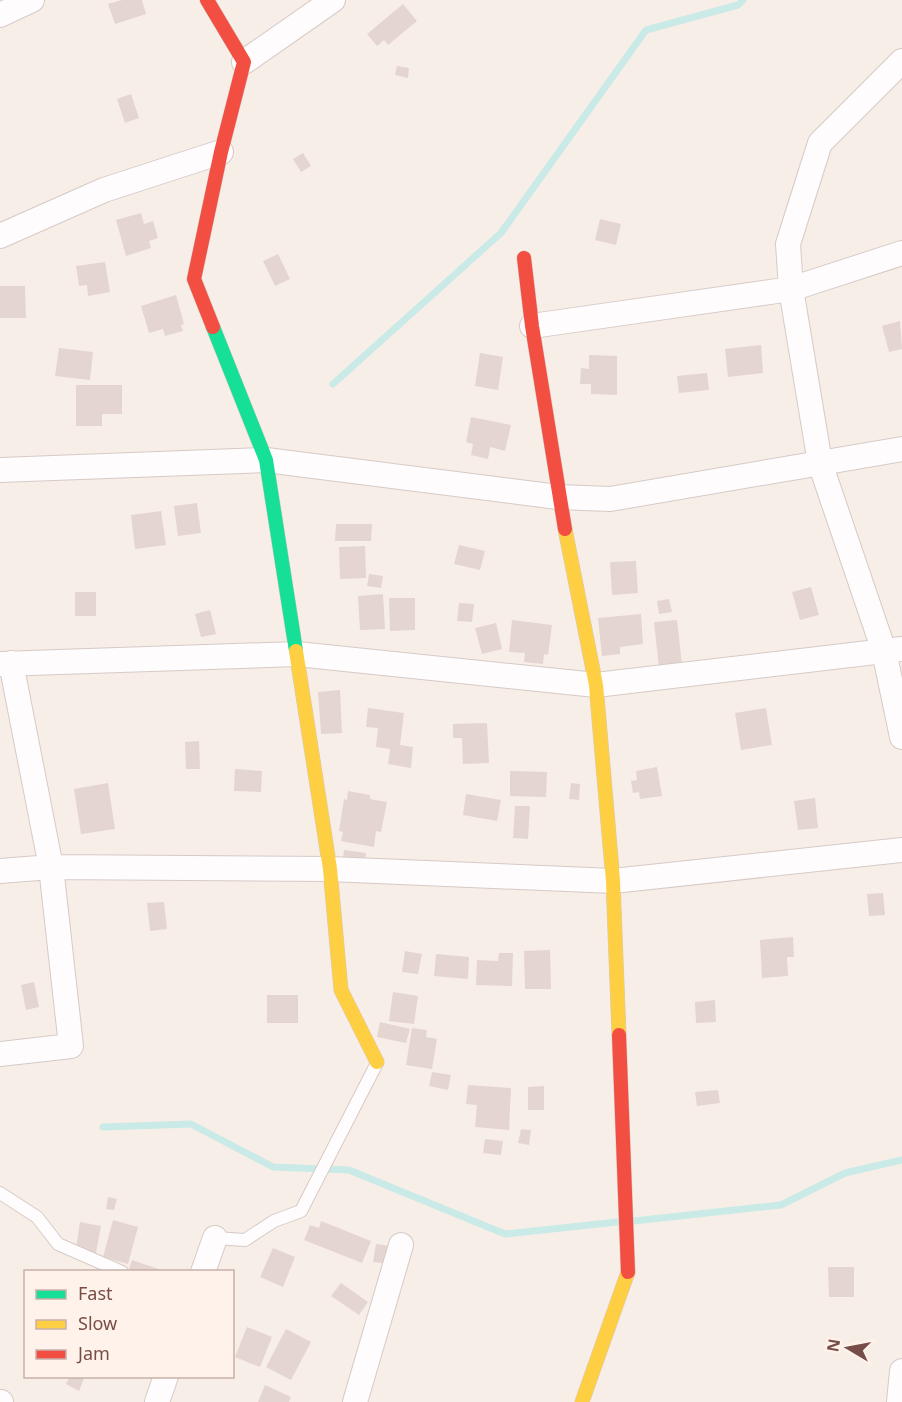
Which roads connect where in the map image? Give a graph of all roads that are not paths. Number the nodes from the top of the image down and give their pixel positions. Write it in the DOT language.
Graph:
graph roads {
  1 [pos="32,0"];
  2 [pos="207,0"];
  3 [pos="333,0"];
  4 [pos="0,15"];
  5 [pos="902,61"];
  6 [pos="244,62"];
  7 [pos="221,152"];
  8 [pos="0,236"];
  9 [pos="902,253"];
  10 [pos="524,258"];
  11 [pos="791,289"];
  12 [pos="532,326"];
  13 [pos="902,449"];
  14 [pos="266,460"];
  15 [pos="820,463"];
  16 [pos="0,470"];
  17 [pos="558,497"];
  18 [pos="893,650"];
  19 [pos="297,654"];
  20 [pos="5,663"];
  21 [pos="596,685"];
  22 [pos="902,737"];
  23 [pos="902,849"];
  24 [pos="51,867"];
  25 [pos="330,869"];
  26 [pos="0,871"];
  27 [pos="613,881"];
  28 [pos="0,1054"];
  29 [pos="377,1062"];
  30 [pos="0,1193"];
  31 [pos="215,1238"];
  32 [pos="401,1245"];
  33 [pos="117,1270"];
  34 [pos="204,1270"];
  35 [pos="902,1371"];
  36 [pos="166,1378"];
  37 [pos="156,1402"];
  38 [pos="355,1402"];
  39 [pos="582,1402"];
  40 [pos="899,1402"];
  1 -- 4 [label="street"];
  2 -- 6 [label="street"];
  3 -- 6 [label="street"];
  5 -- 11 [label="street"];
  6 -- 7 [label="street"];
  7 -- 8 [label="street"];
  7 -- 14 [label="street"];
  9 -- 11 [label="street"];
  10 -- 12 [label="street"];
  11 -- 12 [label="street"];
  11 -- 15 [label="street"];
  12 -- 17 [label="street"];
  13 -- 15 [label="street"];
  14 -- 16 [label="street"];
  14 -- 17 [label="street"];
  14 -- 19 [label="street"];
  15 -- 17 [label="street"];
  15 -- 18 [label="street"];
  17 -- 21 [label="street"];
  18 -- 21 [label="street"];
  18 -- 22 [label="street"];
  19 -- 20 [label="street"];
  19 -- 21 [label="street"];
  19 -- 25 [label="street"];
  20 -- 24 [label="street"];
  21 -- 27 [label="street"];
  23 -- 27 [label="street"];
  24 -- 25 [label="street"];
  24 -- 26 [label="street"];
  24 -- 28 [label="street"];
  25 -- 27 [label="street"];
  25 -- 29 [label="street"];
  27 -- 39 [label="street"];
  29 -- 31 [label="lane"];
  30 -- 33 [label="lane"];
  31 -- 34 [label="street"];
  32 -- 38 [label="street"];
  35 -- 40 [label="street"];
  36 -- 37 [label="street"];
}
